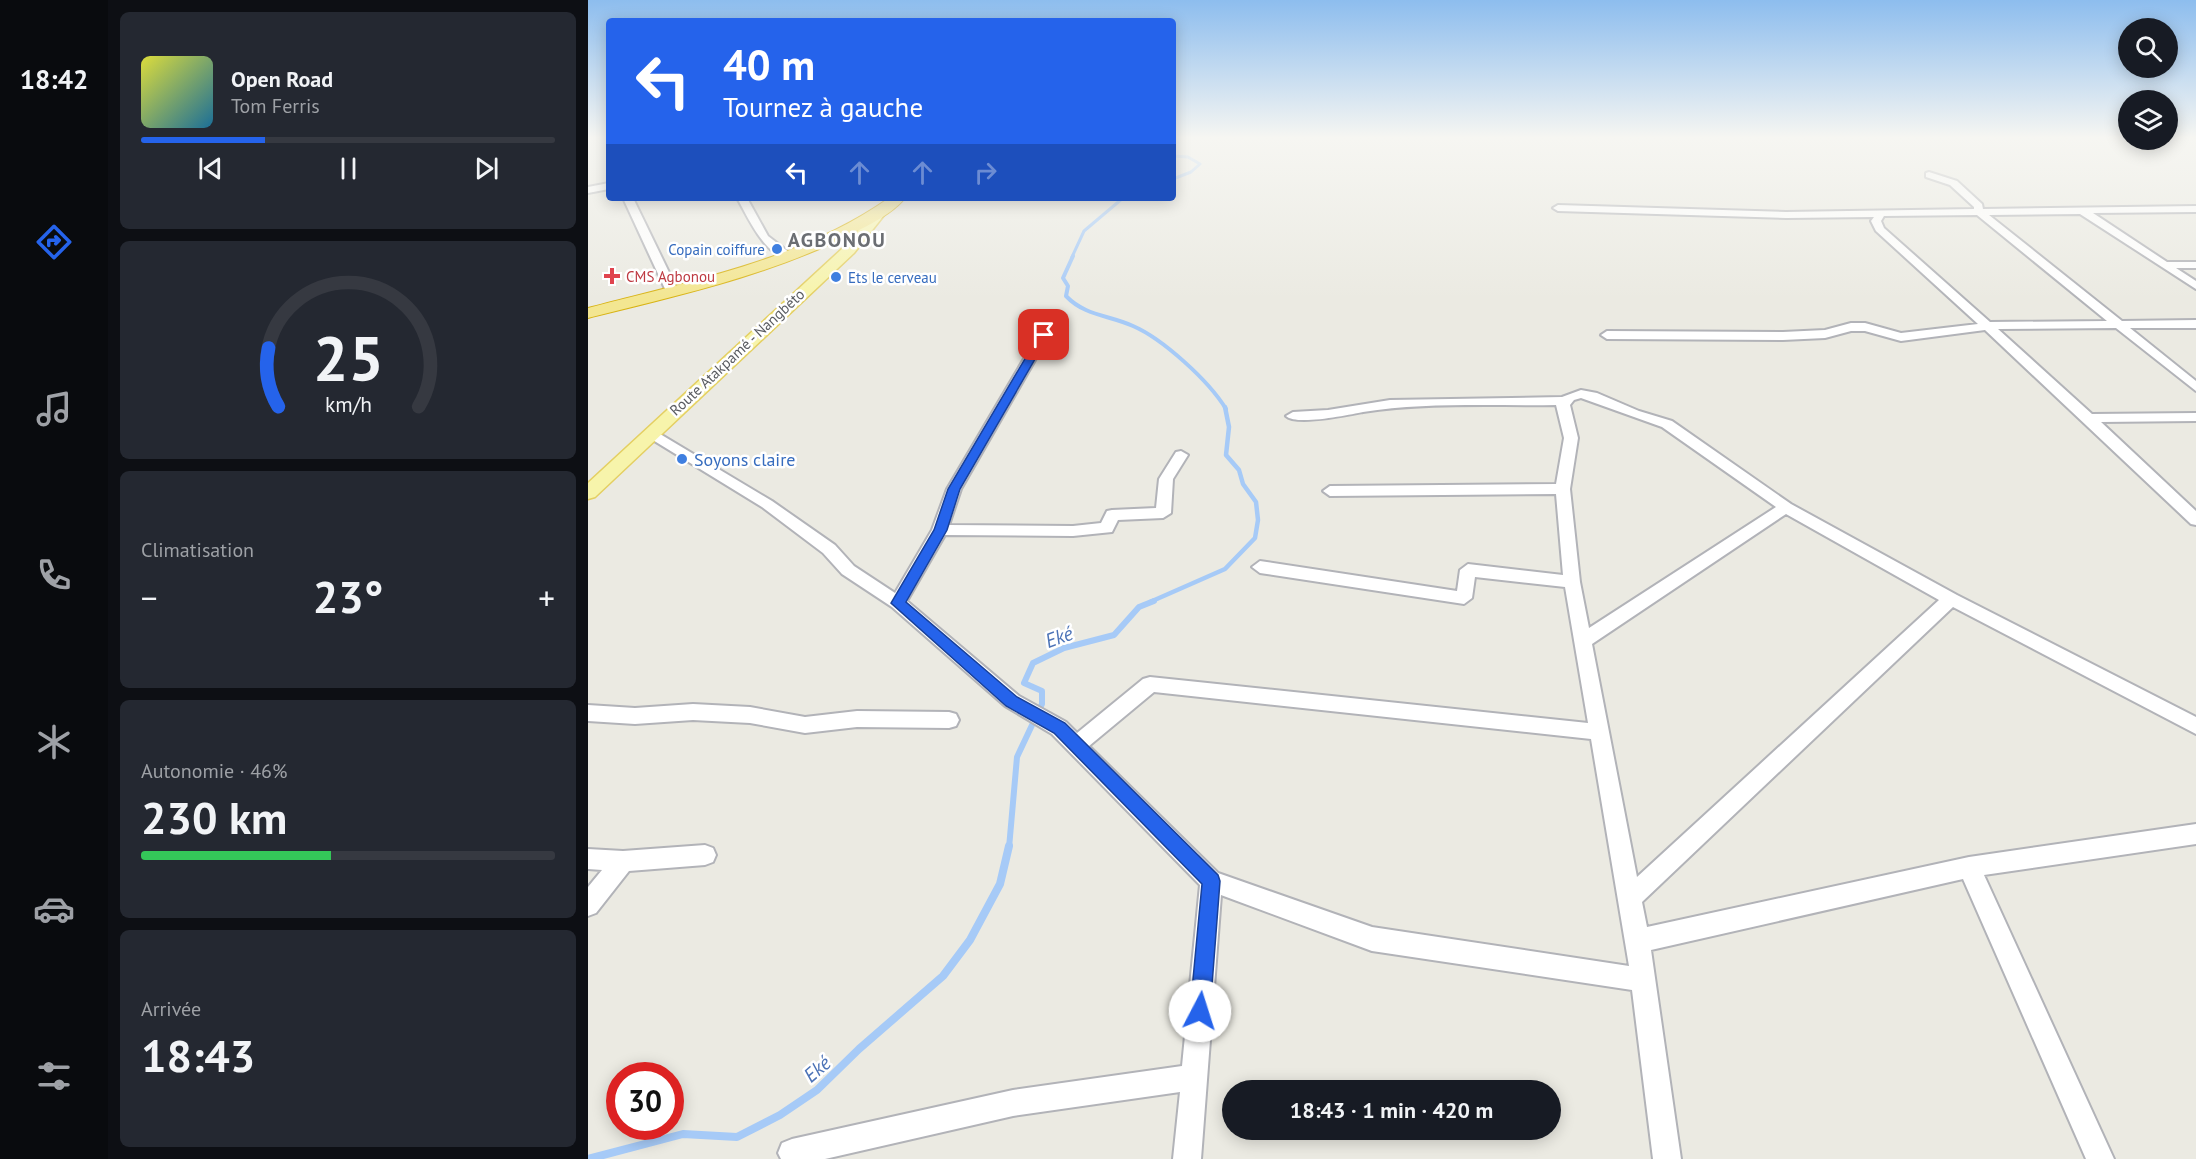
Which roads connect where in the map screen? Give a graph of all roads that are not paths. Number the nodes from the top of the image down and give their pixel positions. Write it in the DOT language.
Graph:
graph roads {
  1 [pos="1966,191"];
  2 [pos="629,201"];
  3 [pos="744,201"];
  4 [pos="887,204"];
  5 [pos="1558,208"];
  6 [pos="2196,209"];
  7 [pos="1978,211"];
  8 [pos="2083,211"];
  9 [pos="1881,214"];
  10 [pos="815,245"];
  11 [pos="849,250"];
  12 [pos="791,253"];
  13 [pos="2163,265"];
  14 [pos="2196,265"];
  15 [pos="2196,286"];
  16 [pos="672,291"];
  17 [pos="588,313"];
  18 [pos="1055,315"];
  19 [pos="2196,324"];
  20 [pos="1988,326"];
  21 [pos="2120,327"];
  22 [pos="1607,335"];
  23 [pos="2196,387"];
  24 [pos="1561,401"];
  25 [pos="1293,416"];
  26 [pos="2196,417"];
  27 [pos="2089,418"];
  28 [pos="650,434"];
  29 [pos="1181,455"];
  30 [pos="1563,489"];
  31 [pos="1329,491"];
  32 [pos="588,493"];
  33 [pos="1786,507"];
  34 [pos="2196,520"];
  35 [pos="940,530"];
  36 [pos="1260,567"];
  37 [pos="1572,582"];
  38 [pos="1951,599"];
  39 [pos="898,603"];
  40 [pos="1582,642"];
  41 [pos="588,713"];
  42 [pos="949,720"];
  43 [pos="2196,726"];
  44 [pos="1598,732"];
  45 [pos="1076,745"];
  46 [pos="2195,836"];
  47 [pos="705,855"];
  48 [pos="588,859"];
  49 [pos="623,861"];
  50 [pos="1969,867"];
  51 [pos="1211,881"];
  52 [pos="1630,898"];
  53 [pos="588,905"];
  54 [pos="1638,941"];
  55 [pos="1644,980"];
  56 [pos="1194,1077"];
  57 [pos="792,1153"];
  58 [pos="1187,1159"];
  59 [pos="1667,1159"];
  60 [pos="2100,1159"];
  1 -- 7 [label="street"];
  2 -- 16 [label="street"];
  3 -- 12 [label="street"];
  4 -- 10 [label="highway"];
  4 -- 11 [label="main road, Route Atakpamé - Nangbéto"];
  4 -- 12 [label="highway"];
  5 -- 9 [label="street"];
  6 -- 8 [label="street"];
  7 -- 8 [label="street"];
  7 -- 9 [label="street"];
  7 -- 21 [label="street"];
  8 -- 13 [label="street"];
  9 -- 20 [label="street"];
  10 -- 11 [label="highway"];
  10 -- 12 [label="highway"];
  11 -- 28 [label="main road, Route Atakpamé - Nangbéto"];
  12 -- 16 [label="highway"];
  13 -- 14 [label="street"];
  13 -- 15 [label="street"];
  16 -- 17 [label="highway"];
  18 -- 35 [label="street"];
  19 -- 21 [label="street"];
  20 -- 21 [label="street"];
  20 -- 22 [label="street"];
  20 -- 27 [label="street"];
  21 -- 23 [label="street"];
  24 -- 25 [label="street"];
  26 -- 27 [label="street"];
  27 -- 34 [label="street"];
  28 -- 32 [label="main road, Route Atakpamé - Nangbéto"];
  28 -- 39 [label="street"];
  29 -- 35 [label="street"];
  30 -- 31 [label="street"];
  30 -- 33 [label="street"];
  30 -- 37 [label="street"];
  33 -- 38 [label="street"];
  33 -- 40 [label="street"];
  35 -- 39 [label="street"];
  36 -- 37 [label="street"];
  37 -- 40 [label="street"];
  38 -- 43 [label="street"];
  38 -- 52 [label="street"];
  39 -- 45 [label="street"];
  40 -- 44 [label="street"];
  41 -- 42 [label="street"];
  44 -- 45 [label="street"];
  44 -- 52 [label="street"];
  45 -- 51 [label="street"];
  46 -- 50 [label="street"];
  47 -- 49 [label="street"];
  48 -- 49 [label="street"];
  49 -- 53 [label="street"];
  50 -- 54 [label="street"];
  50 -- 60 [label="street"];
  51 -- 55 [label="street"];
  51 -- 56 [label="street"];
  52 -- 54 [label="street"];
  54 -- 55 [label="street"];
  55 -- 59 [label="street"];
  56 -- 57 [label="street"];
  56 -- 58 [label="street"];
}
